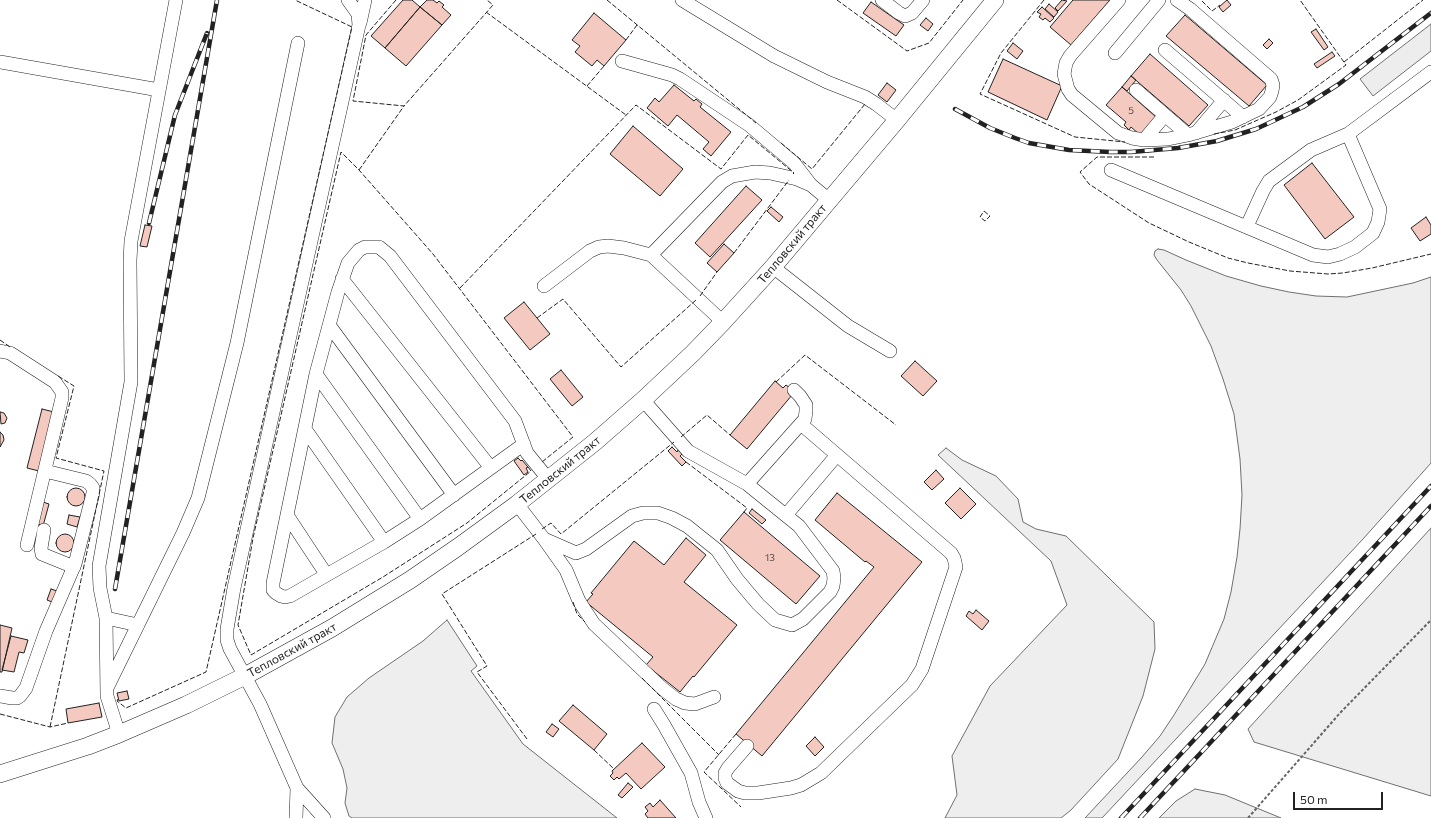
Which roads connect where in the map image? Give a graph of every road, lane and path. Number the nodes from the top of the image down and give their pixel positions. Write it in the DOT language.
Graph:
graph roads {
  1 [pos="176,0"];
  2 [pos="348,0"];
  3 [pos="365,0"];
  4 [pos="682,0"];
  5 [pos="882,0"];
  6 [pos="923,0"];
  7 [pos="995,0"];
  8 [pos="1119,0"];
  9 [pos="1159,0"];
  10 [pos="1176,0"];
  11 [pos="359,25"];
  12 [pos="298,44"];
  13 [pos="1165,50"];
  14 [pos="1115,53"];
  15 [pos="622,61"];
  16 [pos="0,62"];
  17 [pos="1431,72"];
  18 [pos="159,90"];
  19 [pos="1136,90"];
  20 [pos="1224,100"];
  21 [pos="1165,115"];
  22 [pos="1244,117"];
  23 [pos="897,120"];
  24 [pos="1192,134"];
  25 [pos="1348,134"];
  26 [pos="1144,140"];
  27 [pos="1111,170"];
  28 [pos="811,185"];
  29 [pos="829,200"];
  30 [pos="1246,226"];
  31 [pos="651,255"];
  32 [pos="773,267"];
  33 [pos="342,278"];
  34 [pos="544,286"];
  35 [pos="723,322"];
  36 [pos="329,325"];
  37 [pos="0,351"];
  38 [pos="890,352"];
  39 [pos="316,374"];
  40 [pos="794,390"];
  41 [pos="643,400"];
  42 [pos="801,424"];
  43 [pos="305,429"];
  44 [pos="524,444"];
  45 [pos="837,455"];
  46 [pos="491,468"];
  47 [pos="44,471"];
  48 [pos="549,480"];
  49 [pos="747,484"];
  50 [pos="454,495"];
  51 [pos="517,504"];
  52 [pos="287,515"];
  53 [pos="786,515"];
  54 [pos="420,519"];
  55 [pos="44,530"];
  56 [pos="544,539"];
  57 [pos="384,542"];
  58 [pos="27,545"];
  59 [pos="74,567"];
  60 [pos="326,574"];
  61 [pos="106,618"];
  62 [pos="1431,620"];
  63 [pos="138,625"];
  64 [pos="245,676"];
  65 [pos="106,689"];
  66 [pos="0,696"];
  67 [pos="714,697"];
  68 [pos="654,709"];
  69 [pos="119,734"];
  70 [pos="747,746"];
  71 [pos="0,774"];
  72 [pos="297,788"];
  73 [pos="296,818"];
  74 [pos="324,818"];
  75 [pos="706,818"];
  76 [pos="1248,818"];
  1 -- 18 [label="lane"];
  2 -- 11 [label="lane"];
  3 -- 11 [label="lane"];
  4 -- 23 [label="lane"];
  5 -- 6 [label="lane"];
  7 -- 23 [label="main road, Тепловский тракт"];
  8 -- 26 [label="lane"];
  9 -- 14 [label="lane"];
  10 -- 22 [label="lane"];
  11 -- 64 [label="lane"];
  12 -- 63 [label="lane"];
  13 -- 20 [label="lane"];
  15 -- 28 [label="lane"];
  16 -- 18 [label="lane"];
  17 -- 25 [label="lane"];
  18 -- 61 [label="lane"];
  19 -- 21 [label="lane"];
  20 -- 22 [label="lane"];
  20 -- 24 [label="lane"];
  21 -- 24 [label="lane"];
  21 -- 26 [label="lane"];
  22 -- 24 [label="lane"];
  23 -- 29 [label="main road, Тепловский тракт"];
  24 -- 26 [label="lane"];
  25 -- 30 [label="lane"];
  25 -- 30 [label="lane"];
  27 -- 30 [label="lane"];
  28 -- 29 [label="lane"];
  28 -- 31 [label="lane"];
  29 -- 32 [label="main road, Тепловский тракт"];
  31 -- 34 [label="lane"];
  31 -- 35 [label="lane"];
  32 -- 35 [label="main road, Тепловский тракт"];
  32 -- 38 [label="lane"];
  33 -- 36 [label="lane"];
  33 -- 44 [label="lane"];
  33 -- 46 [label="lane"];
  35 -- 41 [label="main road, Тепловский тракт"];
  36 -- 39 [label="lane"];
  36 -- 50 [label="lane"];
  37 -- 47 [label="lane"];
  39 -- 43 [label="lane"];
  39 -- 54 [label="lane"];
  40 -- 42 [label="lane"];
  41 -- 48 [label="main road, Тепловский тракт"];
  41 -- 49 [label="lane"];
  42 -- 45 [label="lane"];
  42 -- 49 [label="lane"];
  43 -- 52 [label="lane"];
  43 -- 57 [label="lane"];
  44 -- 46 [label="lane"];
  44 -- 48 [label="lane"];
  45 -- 53 [label="lane"];
  45 -- 70 [label="lane"];
  46 -- 50 [label="lane"];
  47 -- 58 [label="lane"];
  47 -- 59 [label="lane"];
  48 -- 51 [label="main road, Тепловский тракт"];
  49 -- 53 [label="lane"];
  50 -- 54 [label="lane"];
  51 -- 56 [label="lane"];
  51 -- 64 [label="main road, Тепловский тракт"];
  52 -- 60 [label="lane"];
  52 -- 60 [label="lane"];
  53 -- 56 [label="lane"];
  54 -- 57 [label="lane"];
  55 -- 59 [label="lane"];
  56 -- 67 [label="lane"];
  57 -- 60 [label="lane"];
  59 -- 66 [label="lane"];
  61 -- 63 [label="lane"];
  61 -- 65 [label="lane"];
  62 -- 76 [label="path"];
  63 -- 65 [label="lane"];
  64 -- 69 [label="main road, Тепловский тракт"];
  64 -- 72 [label="lane"];
  65 -- 69 [label="lane"];
  68 -- 75 [label="lane"];
  69 -- 71 [label="main road, Тепловский тракт"];
  72 -- 73 [label="lane"];
  72 -- 74 [label="lane"];
}
